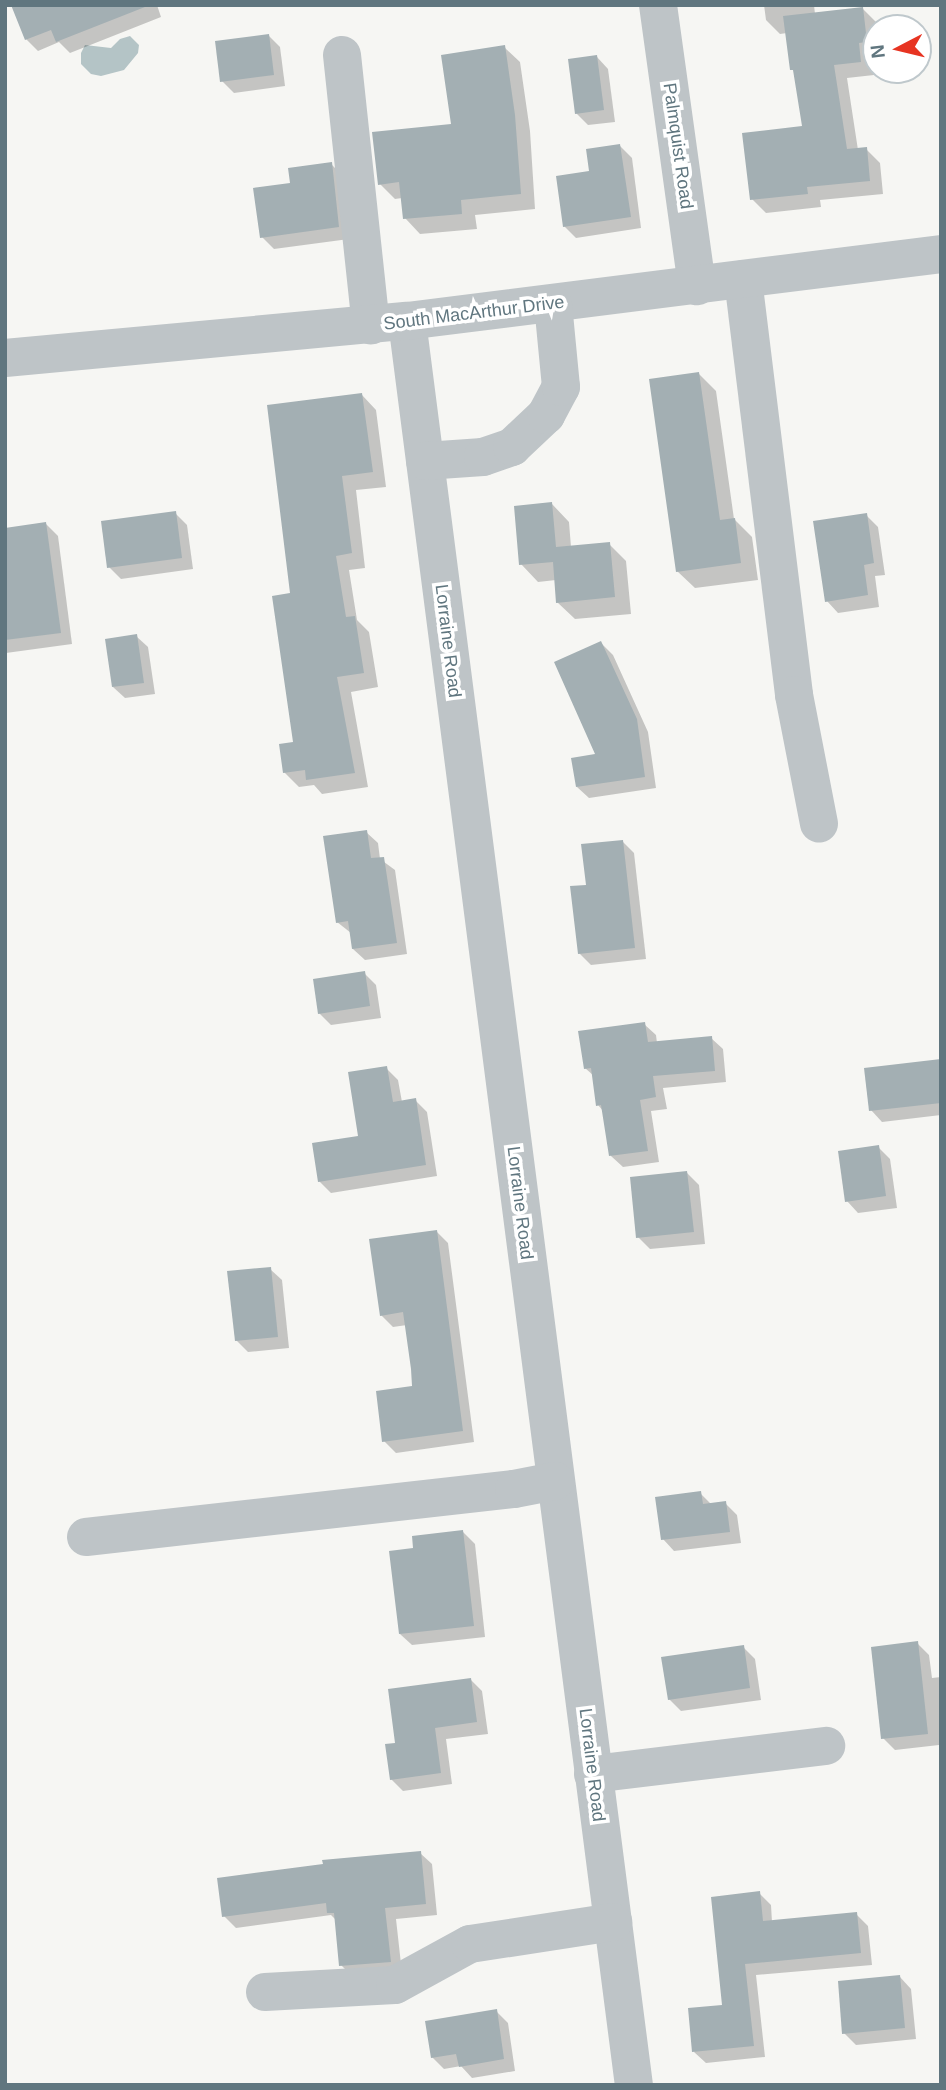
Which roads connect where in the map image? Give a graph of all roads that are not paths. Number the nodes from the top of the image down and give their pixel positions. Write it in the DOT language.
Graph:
graph roads {
  1 [pos="658,5"];
  2 [pos="342,55"];
  3 [pos="941,254"];
  4 [pos="743,279"];
  5 [pos="697,286"];
  6 [pos="553,304"];
  7 [pos="389,323"];
  8 [pos="5,358"];
  9 [pos="425,461"];
  10 [pos="819,824"];
  11 [pos="555,1480"];
  12 [pos="86,1537"];
  13 [pos="826,1746"];
  14 [pos="593,1774"];
  15 [pos="613,1922"];
  16 [pos="265,1993"];
  17 [pos="634,2085"];
  1 -- 5 [label="street, Palmquist Road"];
  2 -- 7 [label="street, Lorraine Road"];
  3 -- 4 [label="street, South MacArthur Drive"];
  4 -- 5 [label="street, South MacArthur Drive"];
  4 -- 10 [label="street"];
  5 -- 6 [label="street, South MacArthur Drive"];
  6 -- 7 [label="street, South MacArthur Drive"];
  6 -- 9 [label="street"];
  7 -- 8 [label="street, South MacArthur Drive"];
  7 -- 9 [label="street, Lorraine Road"];
  9 -- 11 [label="street, Lorraine Road"];
  11 -- 12 [label="street"];
  11 -- 14 [label="street, Lorraine Road"];
  13 -- 14 [label="street"];
  14 -- 15 [label="street, Lorraine Road"];
  15 -- 16 [label="street"];
  15 -- 17 [label="street, Lorraine Road"];
}
